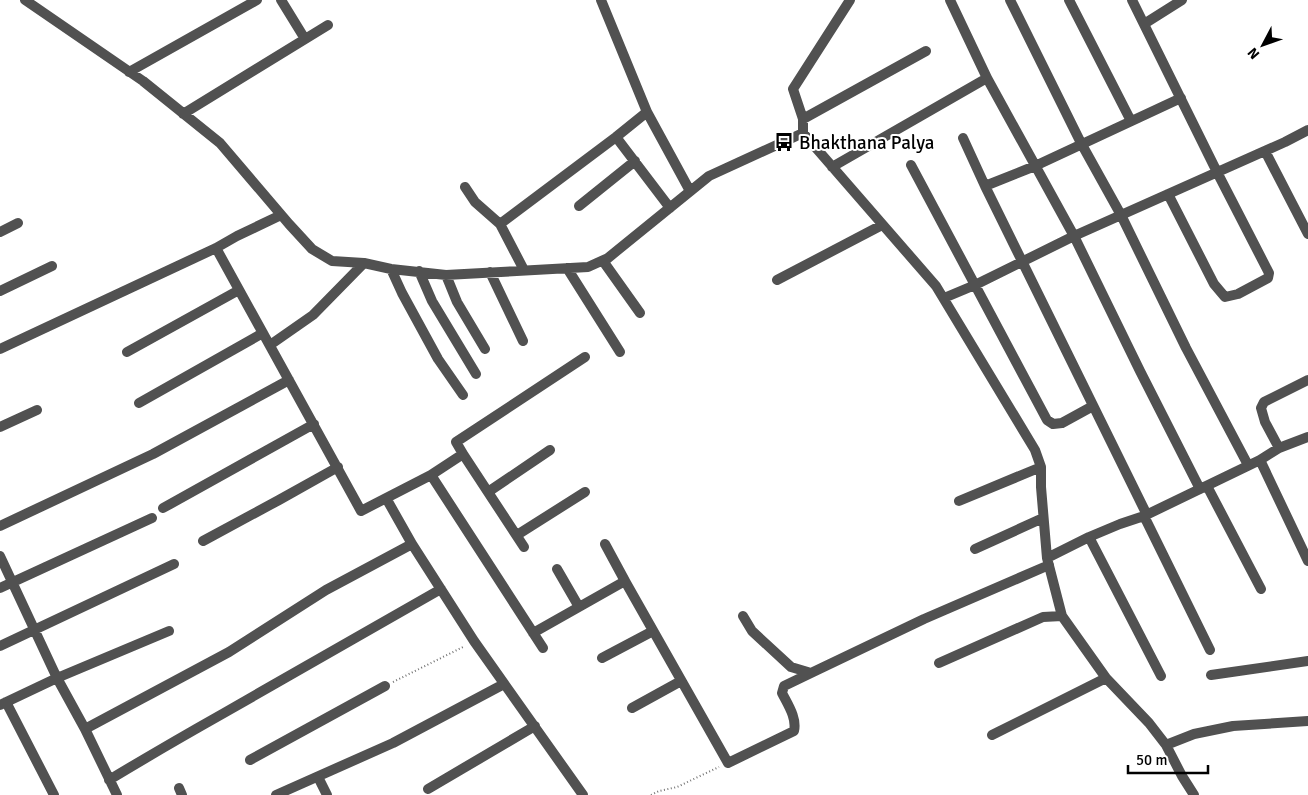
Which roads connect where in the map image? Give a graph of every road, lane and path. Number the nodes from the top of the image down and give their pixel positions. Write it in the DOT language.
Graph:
graph roads {
  1 [pos="24,0"];
  2 [pos="257,0"];
  3 [pos="281,0"];
  4 [pos="601,0"];
  5 [pos="850,0"];
  6 [pos="950,0"];
  7 [pos="1010,0"];
  8 [pos="1069,0"];
  9 [pos="1132,0"];
  10 [pos="1182,0"];
  11 [pos="328,24"];
  12 [pos="1144,24"];
  13 [pos="304,39"];
  14 [pos="926,51"];
  15 [pos="129,72"];
  16 [pos="987,78"];
  17 [pos="1181,98"];
  18 [pos="647,112"];
  19 [pos="183,114"];
  20 [pos="802,120"];
  21 [pos="1132,121"];
  22 [pos="1308,130"];
  23 [pos="803,133"];
  24 [pos="616,136"];
  25 [pos="962,138"];
  26 [pos="1082,144"];
  27 [pos="1265,151"];
  28 [pos="635,161"];
  29 [pos="911,165"];
  30 [pos="1035,166"];
  31 [pos="832,167"];
  32 [pos="1217,172"];
  33 [pos="985,186"];
  34 [pos="465,187"];
  35 [pos="690,191"];
  36 [pos="1168,194"];
  37 [pos="579,206"];
  38 [pos="670,208"];
  39 [pos="281,215"];
  40 [pos="1121,215"];
  41 [pos="18,223"];
  42 [pos="500,224"];
  43 [pos="882,225"];
  44 [pos="0,232"];
  45 [pos="1308,234"];
  46 [pos="1074,236"];
  47 [pos="216,248"];
  48 [pos="603,261"];
  49 [pos="1022,262"];
  50 [pos="364,263"];
  51 [pos="52,266"];
  52 [pos="567,268"];
  53 [pos="391,269"];
  54 [pos="524,270"];
  55 [pos="418,271"];
  56 [pos="490,272"];
  57 [pos="446,275"];
  58 [pos="777,280"];
  59 [pos="975,285"];
  60 [pos="238,290"];
  61 [pos="0,291"];
  62 [pos="944,298"];
  63 [pos="640,313"];
  64 [pos="263,334"];
  65 [pos="523,341"];
  66 [pos="270,345"];
  67 [pos="0,349"];
  68 [pos="485,349"];
  69 [pos="127,352"];
  70 [pos="620,352"];
  71 [pos="585,357"];
  72 [pos="476,374"];
  73 [pos="289,380"];
  74 [pos="1308,380"];
  75 [pos="463,395"];
  76 [pos="139,403"];
  77 [pos="1093,406"];
  78 [pos="37,410"];
  79 [pos="314,424"];
  80 [pos="0,427"];
  81 [pos="1308,438"];
  82 [pos="1279,448"];
  83 [pos="550,450"];
  84 [pos="463,454"];
  85 [pos="1260,460"];
  86 [pos="1248,465"];
  87 [pos="1041,466"];
  88 [pos="338,467"];
  89 [pos="431,475"];
  90 [pos="1203,487"];
  91 [pos="488,492"];
  92 [pos="585,492"];
  93 [pos="386,498"];
  94 [pos="959,501"];
  95 [pos="163,508"];
  96 [pos="1146,515"];
  97 [pos="152,518"];
  98 [pos="1043,518"];
  99 [pos="0,526"];
  100 [pos="517,535"];
  101 [pos="1089,537"];
  102 [pos="203,541"];
  103 [pos="412,544"];
  104 [pos="605,544"];
  105 [pos="524,547"];
  106 [pos="975,549"];
  107 [pos="0,556"];
  108 [pos="1308,561"];
  109 [pos="1048,562"];
  110 [pos="174,564"];
  111 [pos="557,568"];
  112 [pos="625,581"];
  113 [pos="12,582"];
  114 [pos="0,588"];
  115 [pos="1261,588"];
  116 [pos="441,589"];
  117 [pos="579,607"];
  118 [pos="743,616"];
  119 [pos="1062,616"];
  120 [pos="36,630"];
  121 [pos="169,631"];
  122 [pos="653,631"];
  123 [pos="533,633"];
  124 [pos="474,641"];
  125 [pos="0,646"];
  126 [pos="543,648"];
  127 [pos="1210,650"];
  128 [pos="602,658"];
  129 [pos="1308,662"];
  130 [pos="939,663"];
  131 [pos="811,673"];
  132 [pos="1211,675"];
  133 [pos="1161,676"];
  134 [pos="57,678"];
  135 [pos="1106,678"];
  136 [pos="681,681"];
  137 [pos="504,684"];
  138 [pos="385,686"];
  139 [pos="3,704"];
  140 [pos="632,708"];
  141 [pos="1308,721"];
  142 [pos="534,726"];
  143 [pos="85,729"];
  144 [pos="992,735"];
  145 [pos="1166,745"];
  146 [pos="250,760"];
  147 [pos="728,763"];
  148 [pos="318,777"];
  149 [pos="109,780"];
  150 [pos="428,788"];
  151 [pos="54,795"];
  152 [pos="117,795"];
  153 [pos="276,795"];
  154 [pos="327,795"];
  155 [pos="583,795"];
  156 [pos="651,795"];
  157 [pos="1194,795"];
  1 -- 15 [label="street"];
  2 -- 15 [label="street"];
  3 -- 13 [label="street"];
  4 -- 18 [label="street"];
  5 -- 20 [label="street"];
  6 -- 16 [label="street"];
  7 -- 26 [label="street"];
  8 -- 21 [label="street"];
  9 -- 12 [label="street"];
  10 -- 12 [label="street"];
  11 -- 13 [label="street"];
  12 -- 17 [label="street"];
  13 -- 19 [label="street"];
  14 -- 20 [label="street"];
  15 -- 19 [label="street"];
  16 -- 30 [label="street"];
  16 -- 31 [label="street"];
  17 -- 21 [label="street"];
  17 -- 32 [label="street"];
  18 -- 24 [label="street"];
  18 -- 35 [label="street"];
  19 -- 39 [label="street"];
  20 -- 23 [label="street"];
  21 -- 26 [label="street"];
  22 -- 27 [label="street"];
  23 -- 31 [label="street"];
  23 -- 35 [label="street"];
  24 -- 28 [label="street"];
  24 -- 42 [label="street"];
  25 -- 33 [label="street"];
  26 -- 30 [label="street"];
  26 -- 40 [label="street"];
  27 -- 32 [label="street"];
  27 -- 45 [label="street"];
  28 -- 37 [label="street"];
  28 -- 38 [label="street"];
  29 -- 59 [label="street"];
  30 -- 33 [label="street"];
  30 -- 46 [label="street"];
  31 -- 43 [label="street"];
  32 -- 36 [label="street"];
  32 -- 36 [label="street"];
  33 -- 49 [label="street"];
  34 -- 42 [label="street"];
  35 -- 38 [label="street"];
  36 -- 40 [label="street"];
  38 -- 48 [label="street"];
  39 -- 47 [label="street"];
  39 -- 50 [label="street"];
  40 -- 46 [label="street"];
  40 -- 86 [label="street"];
  41 -- 44 [label="street"];
  42 -- 54 [label="street"];
  43 -- 58 [label="street"];
  43 -- 62 [label="street"];
  46 -- 49 [label="street"];
  46 -- 90 [label="street"];
  47 -- 60 [label="street"];
  47 -- 67 [label="street"];
  48 -- 52 [label="street"];
  48 -- 63 [label="street"];
  49 -- 59 [label="street"];
  49 -- 77 [label="street"];
  50 -- 53 [label="street"];
  50 -- 66 [label="street"];
  51 -- 61 [label="street"];
  52 -- 54 [label="street"];
  52 -- 70 [label="street"];
  53 -- 55 [label="street"];
  53 -- 75 [label="street"];
  54 -- 56 [label="street"];
  55 -- 57 [label="street"];
  55 -- 72 [label="street"];
  56 -- 57 [label="street"];
  56 -- 65 [label="street"];
  57 -- 68 [label="street"];
  59 -- 62 [label="street"];
  59 -- 77 [label="street"];
  60 -- 64 [label="street"];
  60 -- 69 [label="street"];
  62 -- 87 [label="street"];
  64 -- 66 [label="street"];
  64 -- 76 [label="street"];
  66 -- 73 [label="street"];
  71 -- 84 [label="street"];
  73 -- 79 [label="street"];
  73 -- 99 [label="street"];
  74 -- 82 [label="street"];
  77 -- 96 [label="street"];
  78 -- 80 [label="street"];
  79 -- 88 [label="street"];
  79 -- 95 [label="street"];
  81 -- 82 [label="street"];
  82 -- 85 [label="street"];
  83 -- 91 [label="street"];
  84 -- 89 [label="street"];
  84 -- 91 [label="street"];
  85 -- 86 [label="street"];
  85 -- 108 [label="street"];
  86 -- 90 [label="street"];
  87 -- 94 [label="street"];
  87 -- 98 [label="street"];
  88 -- 93 [label="street"];
  88 -- 102 [label="street"];
  89 -- 93 [label="street"];
  89 -- 123 [label="street"];
  90 -- 96 [label="street"];
  90 -- 115 [label="street"];
  91 -- 100 [label="street"];
  92 -- 100 [label="street"];
  93 -- 103 [label="street"];
  96 -- 101 [label="street"];
  96 -- 127 [label="street"];
  97 -- 113 [label="street"];
  98 -- 106 [label="street"];
  98 -- 109 [label="street"];
  100 -- 105 [label="street"];
  101 -- 109 [label="street"];
  101 -- 133 [label="street"];
  103 -- 116 [label="street"];
  103 -- 143 [label="street"];
  104 -- 112 [label="street"];
  107 -- 113 [label="street"];
  109 -- 119 [label="street"];
  109 -- 131 [label="street"];
  110 -- 120 [label="street"];
  111 -- 117 [label="street"];
  112 -- 117 [label="street"];
  112 -- 122 [label="street"];
  113 -- 114 [label="street"];
  113 -- 120 [label="street"];
  116 -- 124 [label="street"];
  116 -- 149 [label="street"];
  117 -- 123 [label="street"];
  118 -- 131 [label="street"];
  119 -- 130 [label="street"];
  119 -- 135 [label="street"];
  120 -- 125 [label="street"];
  120 -- 134 [label="street"];
  121 -- 134 [label="street"];
  122 -- 128 [label="street"];
  122 -- 136 [label="street"];
  123 -- 126 [label="street"];
  124 -- 137 [label="street"];
  124 -- 138 [label="path"];
  129 -- 132 [label="street"];
  131 -- 147 [label="street"];
  134 -- 139 [label="street"];
  134 -- 143 [label="street"];
  135 -- 144 [label="street"];
  135 -- 145 [label="street"];
  136 -- 140 [label="street"];
  136 -- 147 [label="street"];
  137 -- 142 [label="street"];
  137 -- 148 [label="street"];
  138 -- 146 [label="street"];
  139 -- 151 [label="street"];
  141 -- 145 [label="street"];
  142 -- 150 [label="street"];
  142 -- 155 [label="street"];
  143 -- 149 [label="street"];
  145 -- 157 [label="street"];
  147 -- 156 [label="path"];
  148 -- 153 [label="street"];
  148 -- 154 [label="street"];
  149 -- 152 [label="street"];
}
